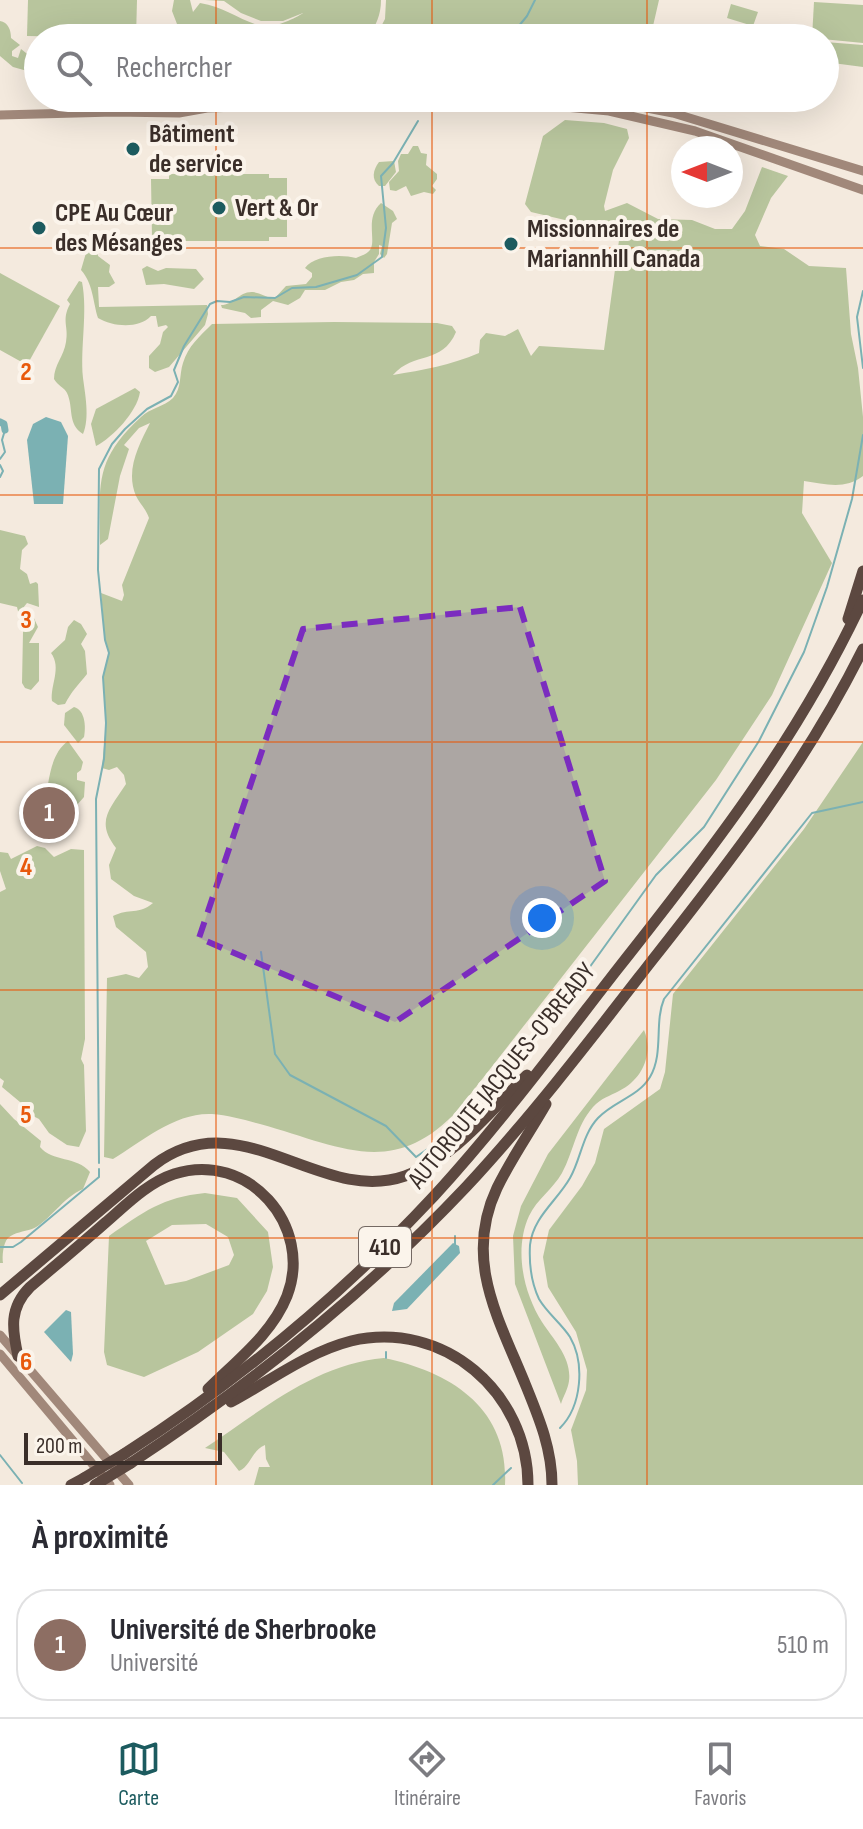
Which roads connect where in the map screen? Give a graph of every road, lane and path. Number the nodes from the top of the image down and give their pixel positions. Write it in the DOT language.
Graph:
graph roads {
  1 [pos="114,112"];
  2 [pos="114,112"];
  3 [pos="185,112"];
  4 [pos="613,112"];
  5 [pos="668,112"];
  6 [pos="0,115"];
  7 [pos="863,171"];
  8 [pos="863,190"];
  9 [pos="863,571"];
  10 [pos="863,600"];
  11 [pos="863,649"];
  12 [pos="837,654"];
  13 [pos="559,1044"];
  14 [pos="562,1075"];
  15 [pos="0,1295"];
  16 [pos="0,1335"];
  17 [pos="0,1354"];
  18 [pos="18,1356"];
  19 [pos="184,1421"];
  20 [pos="89,1481"];
  21 [pos="71,1485"];
  22 [pos="110,1485"];
  23 [pos="129,1485"];
  24 [pos="528,1485"];
  25 [pos="552,1485"];
  1 -- 3 [label="main road"];
  2 -- 6 [label="main road"];
  4 -- 8 [label="main road"];
  5 -- 7 [label="main road"];
  9 -- 12 [label="highway"];
  10 -- 12 [label="highway, AUTOROUTE JACQUES-O'BREADY / 410"];
  11 -- 14 [label="highway, AUTOROUTE JACQUES-O'BREADY / 410"];
  12 -- 13 [label="highway, AUTOROUTE JACQUES-O'BREADY / 410"];
  13 -- 15 [label="highway"];
  13 -- 19 [label="highway, AUTOROUTE JACQUES-O'BREADY / 410"];
  14 -- 19 [label="highway, AUTOROUTE JACQUES-O'BREADY / 410"];
  14 -- 25 [label="highway"];
  16 -- 18 [label="main road"];
  17 -- 22 [label="main road"];
  18 -- 19 [label="highway"];
  18 -- 23 [label="main road"];
  19 -- 20 [label="highway, AUTOROUTE JACQUES-O'BREADY, bridge"];
  19 -- 24 [label="highway"];
  20 -- 21 [label="highway, AUTOROUTE JACQUES-O'BREADY"];
}
